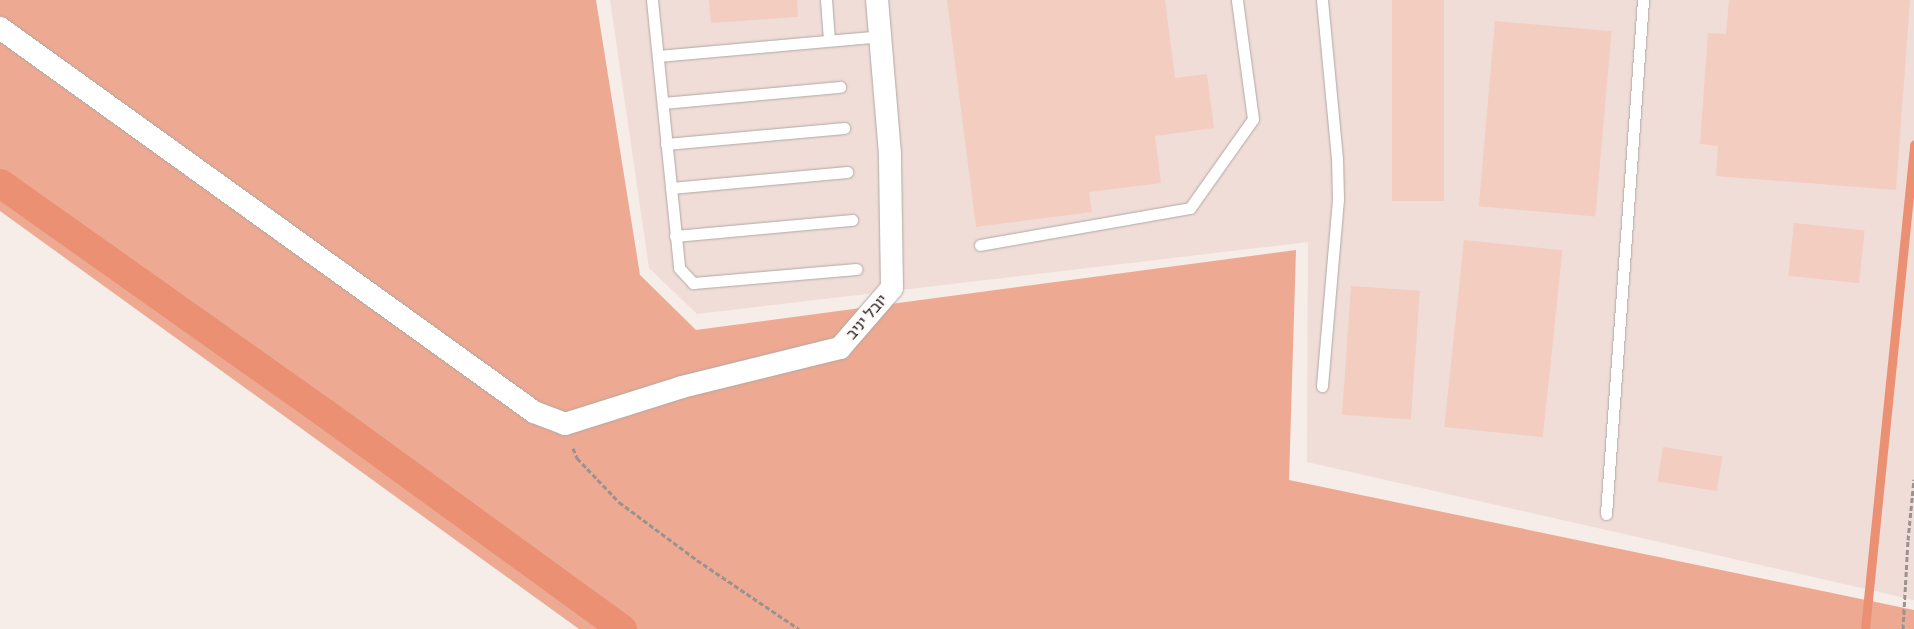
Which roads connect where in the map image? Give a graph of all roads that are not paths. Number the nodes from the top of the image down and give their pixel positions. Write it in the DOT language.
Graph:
graph roads {
  1 [pos="652,0"];
  2 [pos="826,0"];
  3 [pos="877,0"];
  4 [pos="1236,0"];
  5 [pos="1322,0"];
  6 [pos="1643,0"];
  7 [pos="0,28"];
  8 [pos="880,36"];
  9 [pos="829,40"];
  10 [pos="658,56"];
  11 [pos="840,87"];
  12 [pos="662,103"];
  13 [pos="844,128"];
  14 [pos="666,144"];
  15 [pos="847,172"];
  16 [pos="670,188"];
  17 [pos="852,220"];
  18 [pos="675,236"];
  19 [pos="980,245"];
  20 [pos="856,269"];
  21 [pos="1322,386"];
  22 [pos="1606,514"];
  1 -- 10 [label="lane"];
  2 -- 9 [label="lane"];
  3 -- 8 [label="street, יובל יניב"];
  4 -- 19 [label="lane"];
  5 -- 21 [label="lane"];
  6 -- 22 [label="lane"];
  7 -- 8 [label="street, יובל יניב"];
  8 -- 9 [label="lane"];
  9 -- 10 [label="lane"];
  10 -- 12 [label="lane"];
  11 -- 12 [label="lane"];
  12 -- 14 [label="lane"];
  13 -- 14 [label="lane"];
  14 -- 16 [label="lane"];
  15 -- 16 [label="lane"];
  16 -- 18 [label="lane"];
  17 -- 18 [label="lane"];
  18 -- 20 [label="lane"];
}
